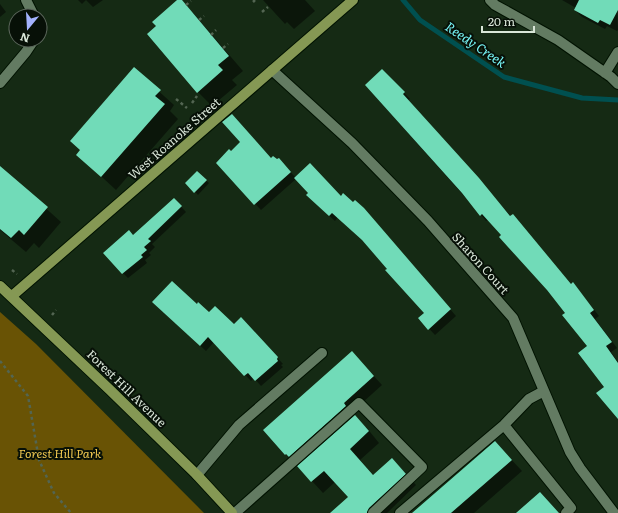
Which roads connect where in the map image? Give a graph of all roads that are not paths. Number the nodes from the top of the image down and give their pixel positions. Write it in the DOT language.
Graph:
graph roads {
  1 [pos="490,0"];
  2 [pos="351,2"];
  3 [pos="29,48"];
  4 [pos="618,52"];
  5 [pos="272,70"];
  6 [pos="612,78"];
  7 [pos="0,83"];
  8 [pos="0,286"];
  9 [pos="12,296"];
  10 [pos="322,353"];
  11 [pos="544,391"];
  12 [pos="504,424"];
  13 [pos="197,475"];
  14 [pos="612,512"];
  15 [pos="232,513"];
  16 [pos="235,513"];
  17 [pos="373,513"];
  18 [pos="400,513"];
  19 [pos="566,513"];
  1 -- 6 [label="street"];
  2 -- 5 [label="main road, West Roanoke Street"];
  3 -- 7 [label="street"];
  4 -- 6 [label="street"];
  5 -- 9 [label="main road, West Roanoke Street"];
  5 -- 11 [label="street, Sharon Court"];
  8 -- 9 [label="main road, Forest Hill Avenue"];
  9 -- 13 [label="main road, Forest Hill Avenue"];
  10 -- 13 [label="street"];
  11 -- 12 [label="street"];
  11 -- 14 [label="street, Sharon Court"];
  12 -- 18 [label="street"];
  12 -- 19 [label="street"];
  13 -- 15 [label="main road, Forest Hill Avenue"];
  16 -- 17 [label="street"];
}
